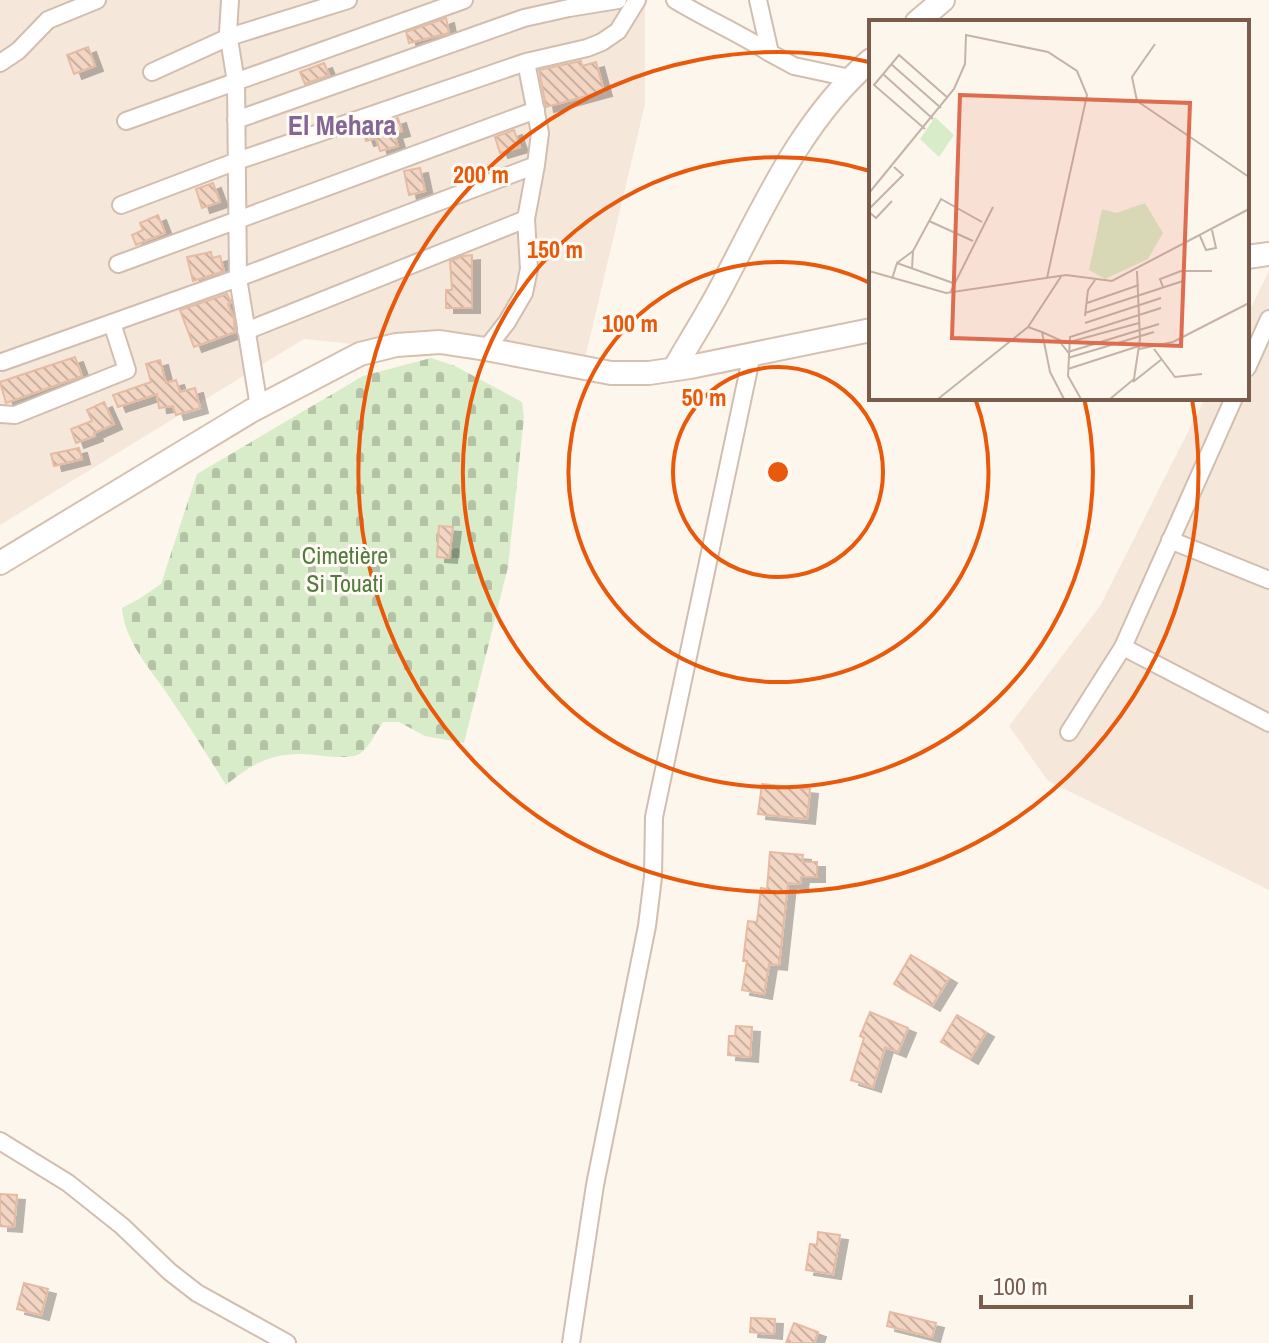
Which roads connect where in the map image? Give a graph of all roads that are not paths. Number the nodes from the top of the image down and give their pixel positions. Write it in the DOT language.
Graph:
graph roads {
  1 [pos="97,0"];
  2 [pos="230,0"];
  3 [pos="348,0"];
  4 [pos="464,0"];
  5 [pos="618,0"];
  6 [pos="637,0"];
  7 [pos="675,0"];
  8 [pos="758,0"];
  9 [pos="943,0"];
  10 [pos="919,20"];
  11 [pos="229,37"];
  12 [pos="770,53"];
  13 [pos="526,62"];
  14 [pos="869,62"];
  15 [pos="0,63"];
  16 [pos="152,72"];
  17 [pos="850,78"];
  18 [pos="236,82"];
  19 [pos="536,110"];
  20 [pos="236,120"];
  21 [pos="126,121"];
  22 [pos="237,161"];
  23 [pos="536,165"];
  24 [pos="121,205"];
  25 [pos="526,219"];
  26 [pos="237,220"];
  27 [pos="1269,254"];
  28 [pos="1249,257"];
  29 [pos="118,264"];
  30 [pos="238,278"];
  31 [pos="1269,319"];
  32 [pos="112,323"];
  33 [pos="869,330"];
  34 [pos="246,331"];
  35 [pos="486,349"];
  36 [pos="752,354"];
  37 [pos="2,362"];
  38 [pos="1249,364"];
  39 [pos="674,369"];
  40 [pos="1233,400"];
  41 [pos="259,407"];
  42 [pos="0,414"];
  43 [pos="1170,540"];
  44 [pos="0,563"];
  45 [pos="1269,580"];
  46 [pos="1123,647"];
  47 [pos="1269,723"];
  48 [pos="1069,732"];
  49 [pos="0,1141"];
  50 [pos="287,1343"];
  51 [pos="571,1343"];
  1 -- 15 [label="street"];
  2 -- 11 [label="street"];
  3 -- 11 [label="street"];
  4 -- 18 [label="street"];
  5 -- 20 [label="street"];
  6 -- 13 [label="street"];
  7 -- 12 [label="street"];
  8 -- 12 [label="street"];
  9 -- 10 [label="main road"];
  11 -- 16 [label="street"];
  11 -- 18 [label="street"];
  12 -- 17 [label="street"];
  13 -- 19 [label="street"];
  13 -- 22 [label="street"];
  14 -- 17 [label="main road"];
  17 -- 39 [label="main road"];
  18 -- 20 [label="street"];
  18 -- 21 [label="street"];
  19 -- 23 [label="street"];
  19 -- 26 [label="street"];
  20 -- 22 [label="street"];
  22 -- 24 [label="street"];
  22 -- 26 [label="street"];
  23 -- 25 [label="street"];
  23 -- 30 [label="street"];
  25 -- 34 [label="street"];
  25 -- 35 [label="street"];
  26 -- 29 [label="street"];
  26 -- 30 [label="street"];
  27 -- 28 [label="main road"];
  30 -- 32 [label="street"];
  30 -- 34 [label="street"];
  31 -- 38 [label="street"];
  32 -- 37 [label="street"];
  32 -- 42 [label="street"];
  33 -- 36 [label="main road"];
  34 -- 41 [label="street"];
  35 -- 39 [label="main road"];
  35 -- 41 [label="main road"];
  36 -- 39 [label="main road"];
  36 -- 51 [label="street"];
  40 -- 43 [label="street"];
  41 -- 44 [label="main road"];
  43 -- 45 [label="street"];
  43 -- 46 [label="street"];
  46 -- 47 [label="street"];
  46 -- 48 [label="street"];
  49 -- 50 [label="street"];
}
